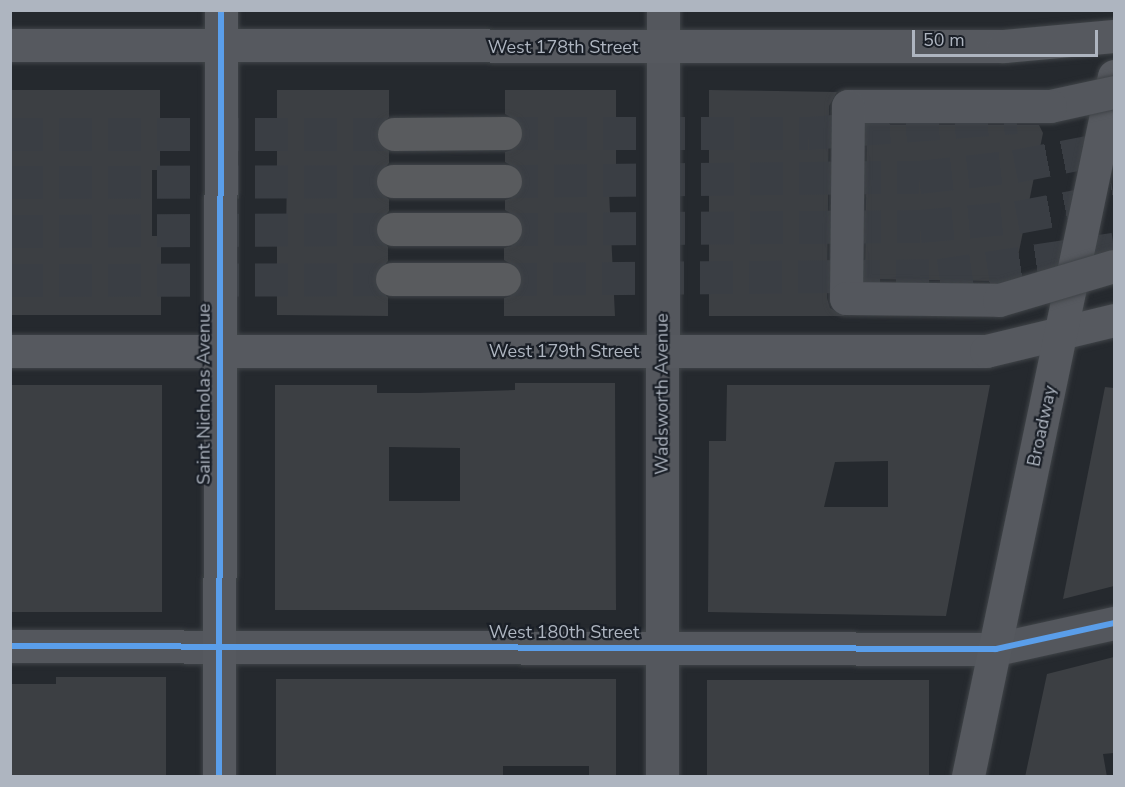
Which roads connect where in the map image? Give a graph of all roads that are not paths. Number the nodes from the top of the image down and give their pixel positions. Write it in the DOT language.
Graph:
graph roads {
  1 [pos="221,10"];
  2 [pos="663,10"];
  3 [pos="1114,36"];
  4 [pos="10,45"];
  5 [pos="221,46"];
  6 [pos="663,48"];
  7 [pos="1114,76"];
  8 [pos="1114,92"];
  9 [pos="505,133"];
  10 [pos="394,134"];
  11 [pos="393,181"];
  12 [pos="505,181"];
  13 [pos="393,229"];
  14 [pos="505,229"];
  15 [pos="1114,266"];
  16 [pos="392,279"];
  17 [pos="504,279"];
  18 [pos="1114,320"];
  19 [pos="1061,335"];
  20 [pos="10,351"];
  21 [pos="219,351"];
  22 [pos="663,351"];
  23 [pos="1114,623"];
  24 [pos="10,646"];
  25 [pos="219,647"];
  26 [pos="663,647"];
  27 [pos="996,649"];
  28 [pos="219,777"];
  29 [pos="662,777"];
  30 [pos="968,777"];
  1 -- 5 [label="main road, Saint Nicholas Avenue"];
  2 -- 6 [label="street, Wadsworth Avenue"];
  3 -- 6 [label="main road, West 178th Street"];
  4 -- 5 [label="main road, West 178th Street"];
  5 -- 6 [label="main road, West 178th Street"];
  5 -- 21 [label="main road, Saint Nicholas Avenue"];
  6 -- 22 [label="street, Wadsworth Avenue"];
  7 -- 19 [label="main road, Broadway"];
  8 -- 15 [label="street, bridge"];
  9 -- 10 [label="highway"];
  11 -- 12 [label="highway"];
  13 -- 14 [label="highway"];
  16 -- 17 [label="highway"];
  18 -- 19 [label="main road, West 179th Street"];
  19 -- 22 [label="main road, West 179th Street"];
  19 -- 27 [label="main road, Broadway"];
  20 -- 21 [label="main road, West 179th Street"];
  21 -- 22 [label="main road, West 179th Street"];
  21 -- 25 [label="main road, Saint Nicholas Avenue"];
  22 -- 26 [label="street, Wadsworth Avenue"];
  23 -- 27 [label="street, West 180th Street"];
  24 -- 25 [label="street, West 180th Street"];
  25 -- 26 [label="street, West 180th Street"];
  25 -- 28 [label="main road, Saint Nicholas Avenue"];
  26 -- 27 [label="street, West 180th Street"];
  26 -- 29 [label="street, Wadsworth Avenue"];
  27 -- 30 [label="main road, Broadway"];
}
